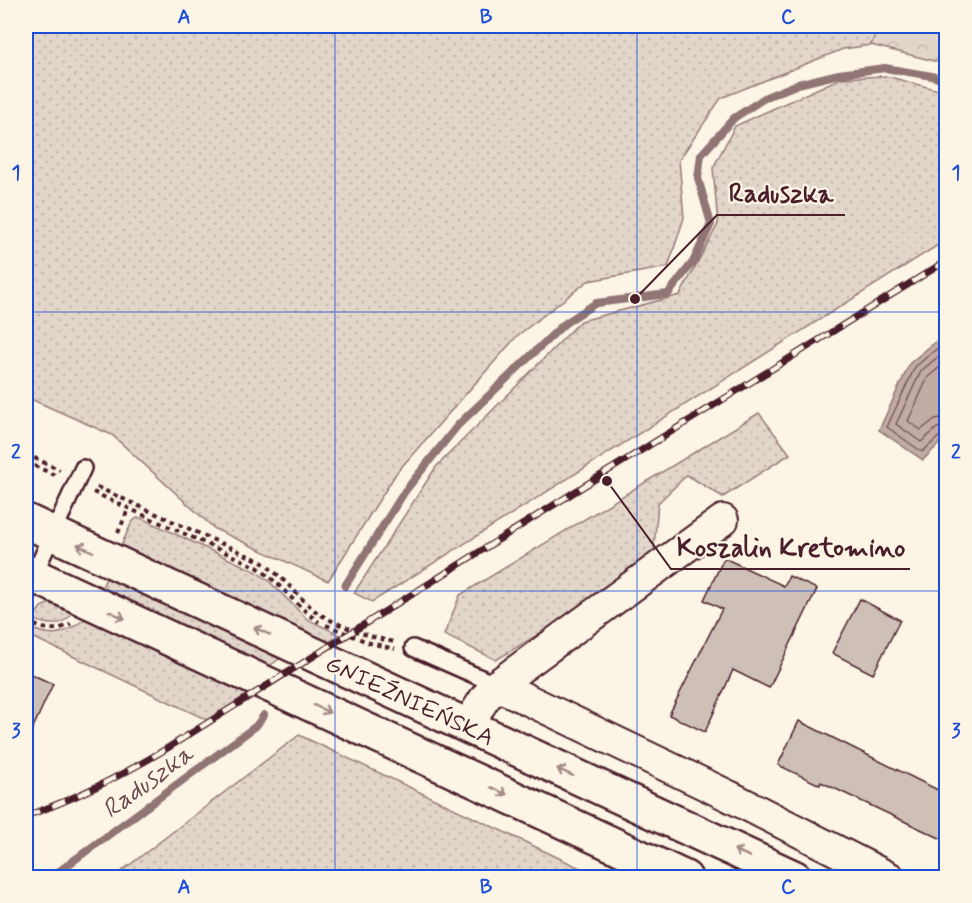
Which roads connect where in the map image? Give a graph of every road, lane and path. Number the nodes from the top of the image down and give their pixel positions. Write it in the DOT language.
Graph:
graph roads {
  1 [pos="26,454"];
  2 [pos="26,462"];
  3 [pos="79,477"];
  4 [pos="127,512"];
  5 [pos="723,520"];
  6 [pos="39,527"];
  7 [pos="117,534"];
  8 [pos="28,580"];
  9 [pos="26,621"];
  10 [pos="75,621"];
  11 [pos="413,648"];
  12 [pos="497,685"];
  13 [pos="467,726"];
  14 [pos="685,878"];
  15 [pos="795,878"];
  16 [pos="890,878"];
  1 -- 3 [label="path"];
  2 -- 3 [label="path"];
  3 -- 6 [label="lane"];
  3 -- 11 [label="path"];
  3 -- 11 [label="path"];
  4 -- 7 [label="path"];
  5 -- 12 [label="street"];
  6 -- 8 [label="lane"];
  13 -- 6 [label="main road, GNIEŹNIEŃSKA, one-way"];
  8 -- 14 [label="main road, GNIEŹNIEŃSKA, one-way"];
  9 -- 10 [label="path"];
  11 -- 12 [label="lane"];
  12 -- 13 [label="street"];
  12 -- 16 [label="street"];
  15 -- 13 [label="main road, GNIEŹNIEŃSKA, one-way"];
}
